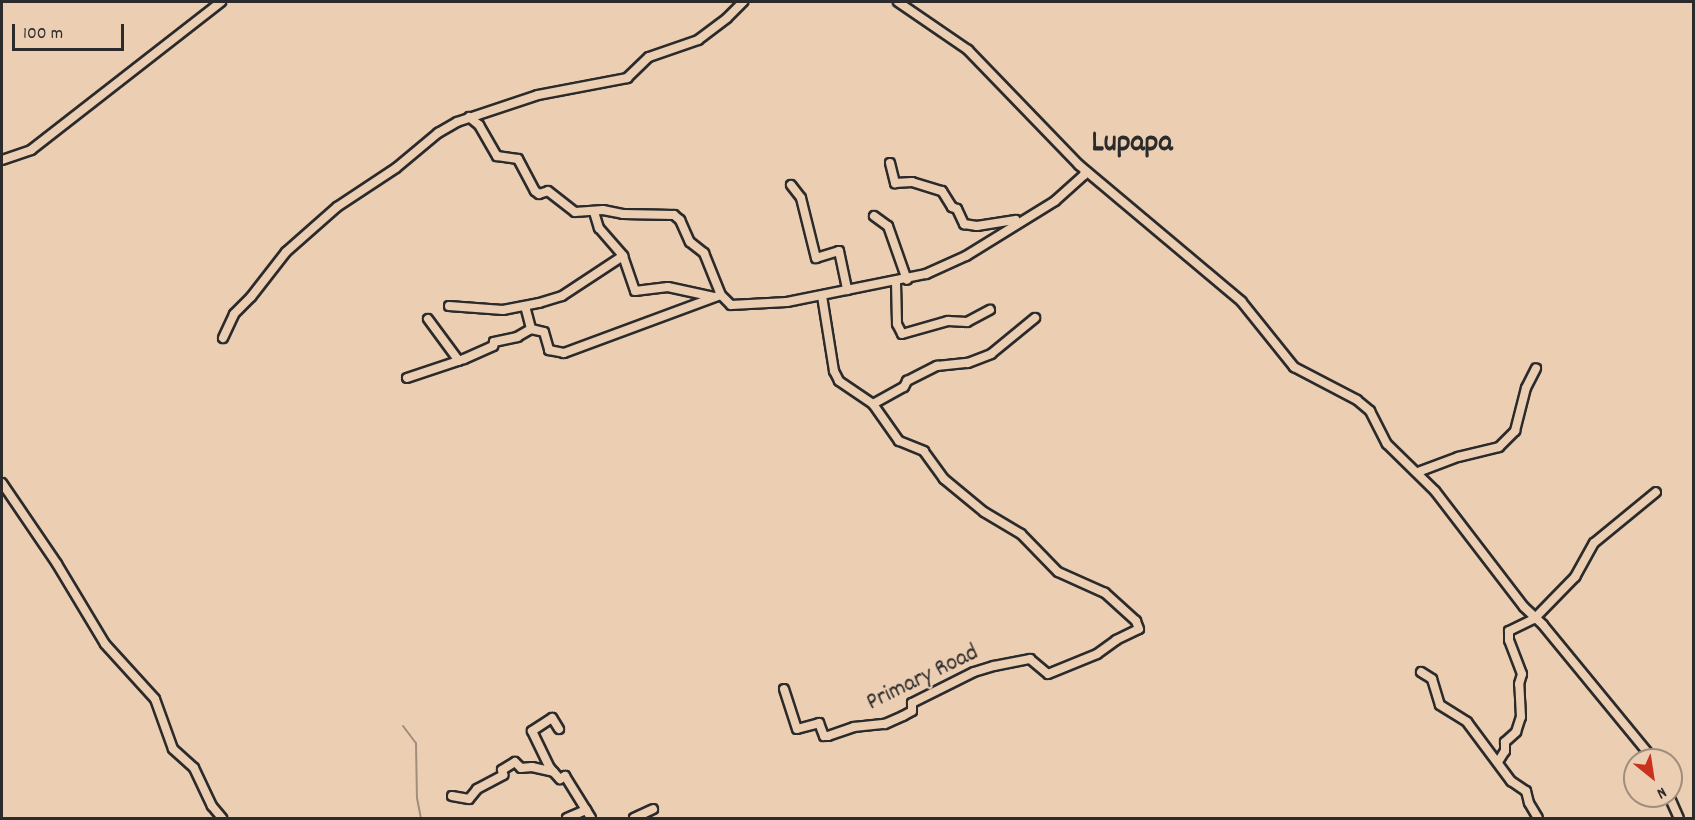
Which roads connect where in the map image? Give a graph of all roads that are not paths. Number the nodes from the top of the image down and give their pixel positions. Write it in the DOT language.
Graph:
graph roads {
  1 [pos="221,2"];
  2 [pos="743,2"];
  3 [pos="898,2"];
  4 [pos="469,117"];
  5 [pos="2,160"];
  6 [pos="890,164"];
  7 [pos="1085,171"];
  8 [pos="791,185"];
  9 [pos="594,212"];
  10 [pos="874,216"];
  11 [pos="1024,219"];
  12 [pos="622,256"];
  13 [pos="907,280"];
  14 [pos="896,282"];
  15 [pos="847,290"];
  16 [pos="718,296"];
  17 [pos="822,296"];
  18 [pos="449,306"];
  19 [pos="525,306"];
  20 [pos="990,310"];
  21 [pos="1035,318"];
  22 [pos="428,319"];
  23 [pos="531,329"];
  24 [pos="223,338"];
  25 [pos="459,360"];
  26 [pos="1536,368"];
  27 [pos="407,378"];
  28 [pos="873,405"];
  29 [pos="1418,472"];
  30 [pos="2,483"];
  31 [pos="1656,492"];
  32 [pos="1534,619"];
  33 [pos="1422,672"];
  34 [pos="784,689"];
  35 [pos="559,729"];
  36 [pos="1644,748"];
  37 [pos="1498,762"];
  38 [pos="553,772"];
  39 [pos="452,796"];
  40 [pos="654,809"];
  41 [pos="586,810"];
  42 [pos="222,819"];
  43 [pos="567,819"];
  44 [pos="591,819"];
  45 [pos="634,819"];
  46 [pos="1538,819"];
  1 -- 5 [label="street"];
  2 -- 4 [label="street"];
  3 -- 7 [label="street"];
  4 -- 9 [label="street"];
  4 -- 24 [label="street"];
  6 -- 11 [label="street"];
  7 -- 11 [label="street"];
  7 -- 29 [label="street"];
  8 -- 15 [label="street"];
  9 -- 12 [label="street"];
  9 -- 16 [label="street"];
  10 -- 13 [label="street"];
  11 -- 13 [label="street"];
  12 -- 16 [label="street"];
  12 -- 19 [label="street"];
  13 -- 14 [label="street"];
  14 -- 15 [label="street"];
  14 -- 20 [label="street"];
  15 -- 17 [label="street"];
  16 -- 17 [label="street"];
  16 -- 23 [label="street"];
  17 -- 28 [label="street"];
  18 -- 19 [label="street"];
  19 -- 23 [label="street"];
  21 -- 28 [label="street"];
  22 -- 25 [label="street"];
  23 -- 25 [label="street"];
  25 -- 27 [label="street"];
  26 -- 29 [label="street"];
  28 -- 34 [label="street, Primary Road"];
  29 -- 32 [label="street"];
  30 -- 42 [label="street"];
  31 -- 32 [label="street"];
  32 -- 36 [label="street"];
  32 -- 37 [label="street"];
  33 -- 37 [label="street"];
  35 -- 38 [label="street"];
  37 -- 46 [label="street"];
  38 -- 39 [label="street"];
  38 -- 41 [label="street"];
  40 -- 45 [label="street"];
  41 -- 43 [label="street"];
  41 -- 44 [label="street"];
}
